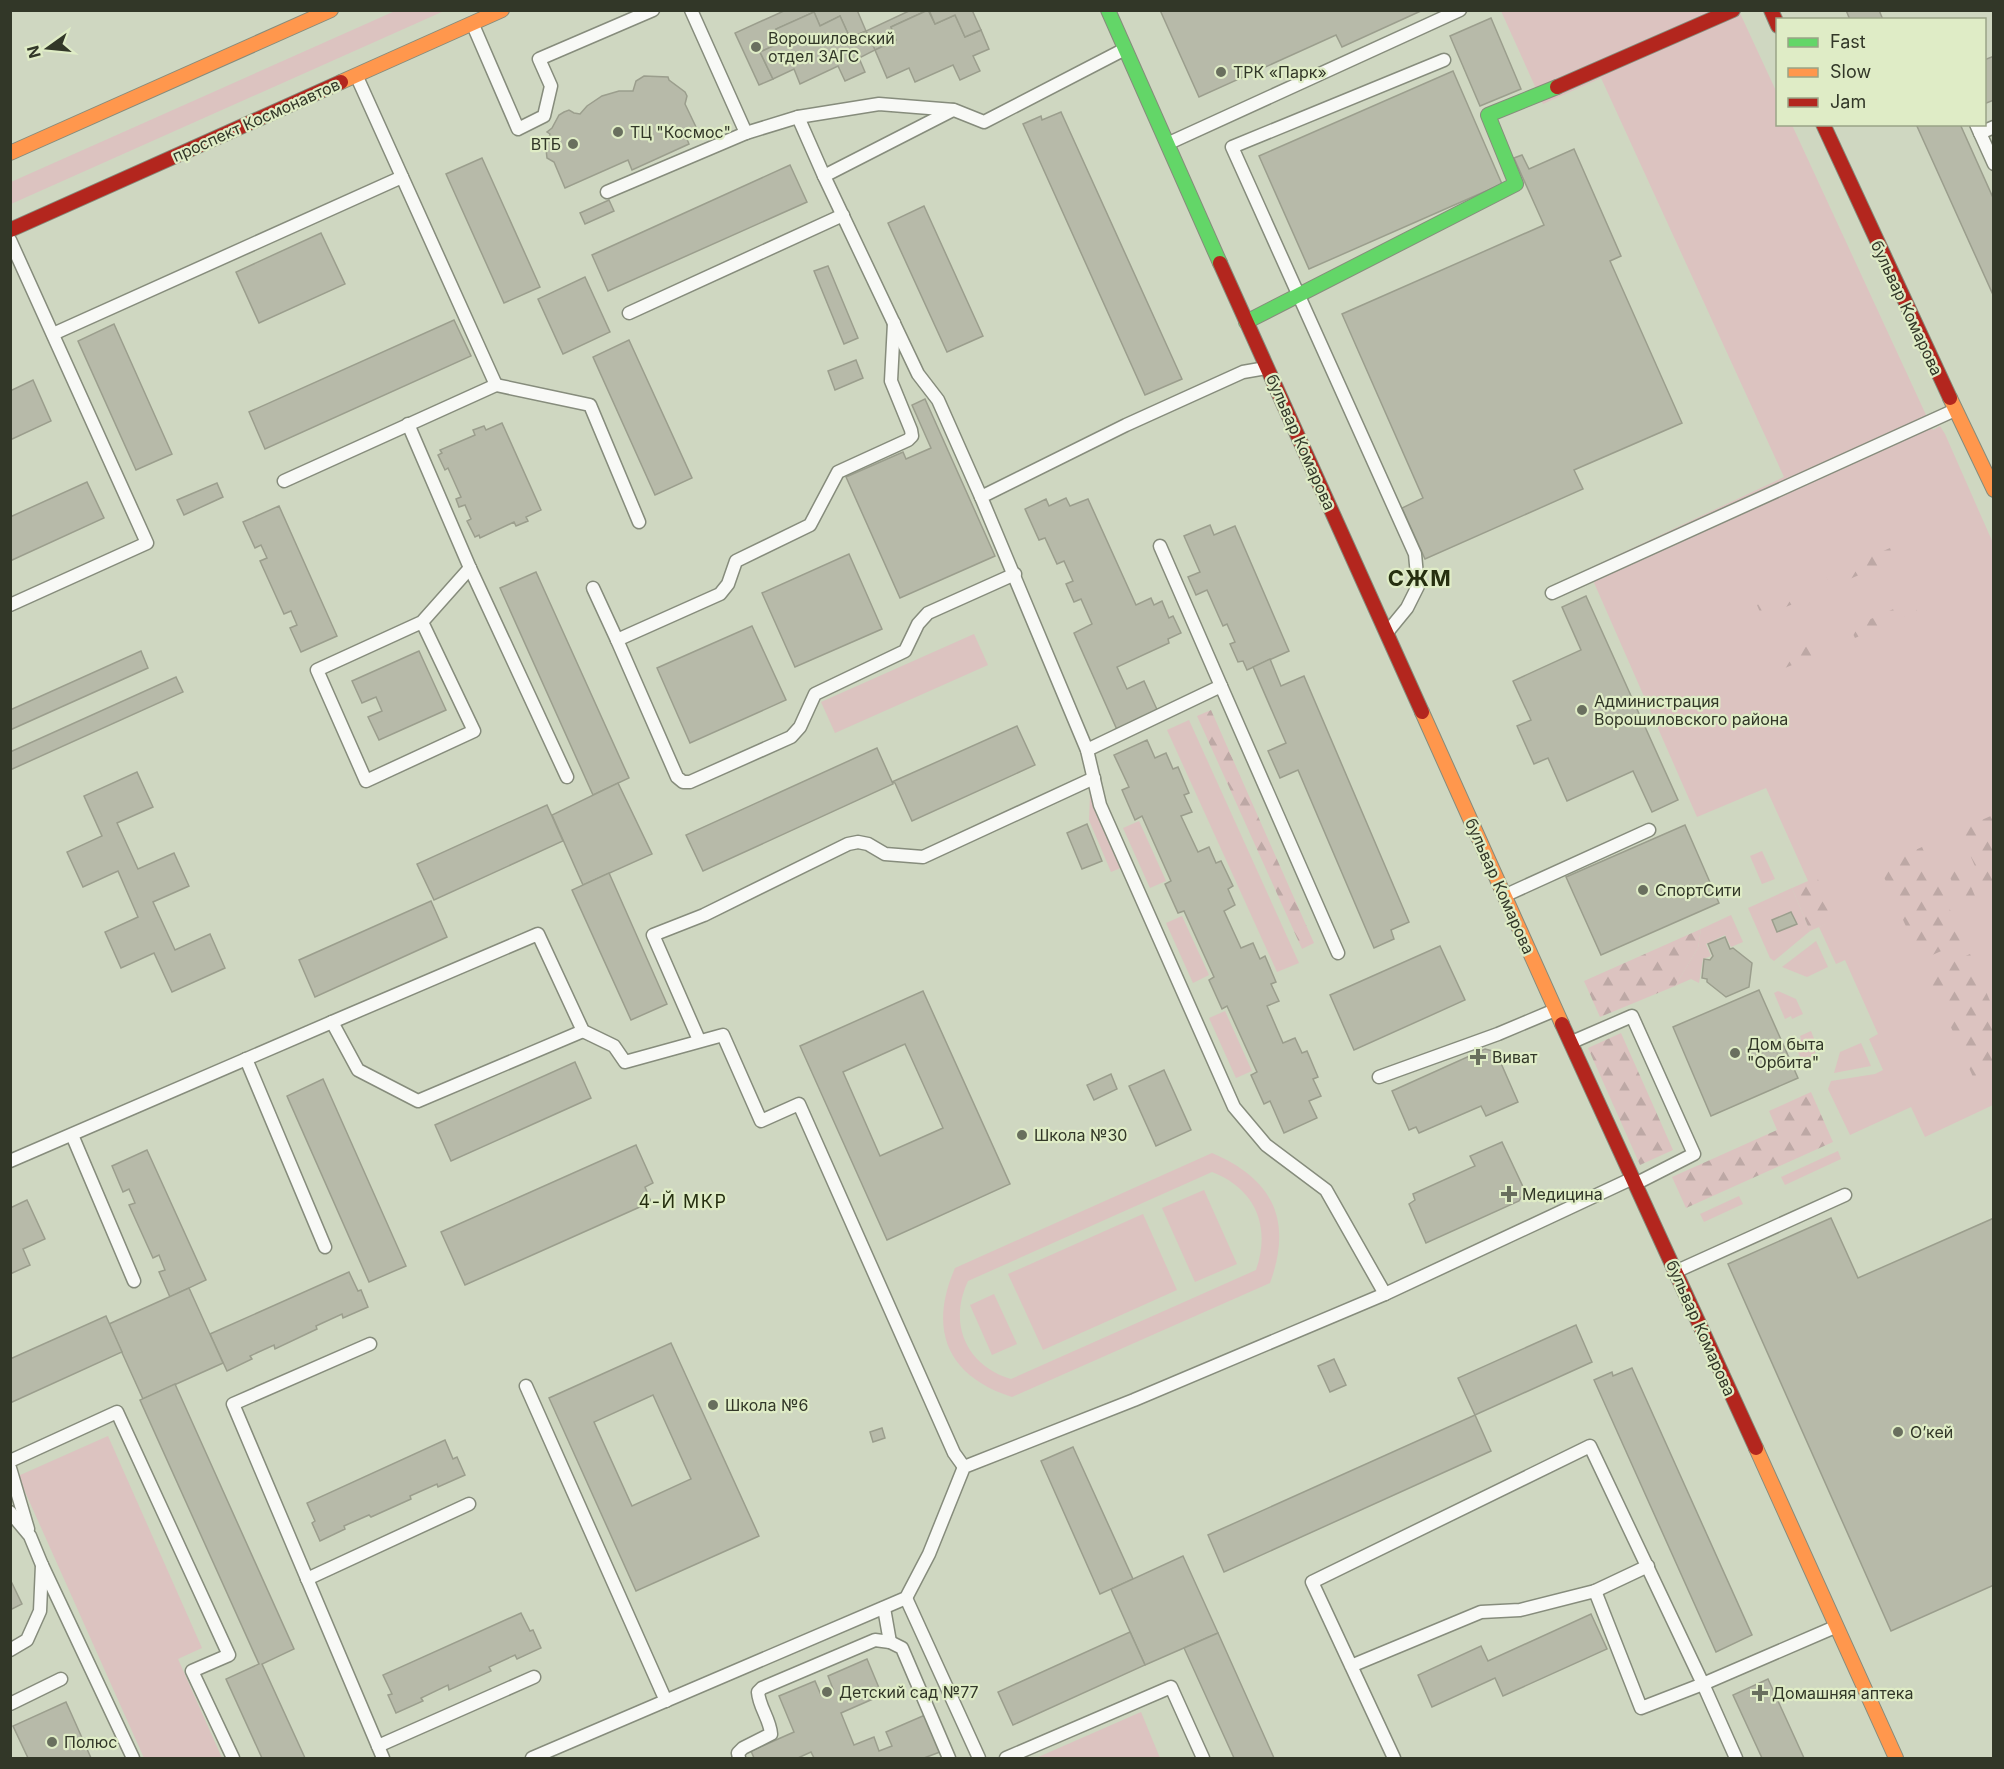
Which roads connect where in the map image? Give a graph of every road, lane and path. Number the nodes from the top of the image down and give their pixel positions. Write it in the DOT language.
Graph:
graph roads {
  1 [pos="502,10"];
  2 [pos="653,10"];
  3 [pos="691,10"];
  4 [pos="1108,10"];
  5 [pos="1460,10"];
  6 [pos="1733,10"];
  7 [pos="330,11"];
  8 [pos="473,24"];
  9 [pos="1126,49"];
  10 [pos="1444,60"];
  11 [pos="357,76"];
  12 [pos="954,110"];
  13 [pos="798,117"];
  14 [pos="1824,126"];
  15 [pos="1994,127"];
  16 [pos="1978,129"];
  17 [pos="746,133"];
  18 [pos="1167,144"];
  19 [pos="10,153"];
  20 [pos="1994,164"];
  21 [pos="824,176"];
  22 [pos="402,177"];
  23 [pos="607,192"];
  24 [pos="843,215"];
  25 [pos="10,230"];
  26 [pos="10,240"];
  27 [pos="1299,296"];
  28 [pos="629,313"];
  29 [pos="1246,322"];
  30 [pos="894,323"];
  31 [pos="53,334"];
  32 [pos="1267,367"];
  33 [pos="496,385"];
  34 [pos="1955,410"];
  35 [pos="408,424"];
  36 [pos="1988,461"];
  37 [pos="284,481"];
  38 [pos="1994,490"];
  39 [pos="981,496"];
  40 [pos="639,522"];
  41 [pos="1160,546"];
  42 [pos="470,568"];
  43 [pos="1015,574"];
  44 [pos="593,588"];
  45 [pos="1552,593"];
  46 [pos="10,605"];
  47 [pos="422,622"];
  48 [pos="1386,633"];
  49 [pos="617,640"];
  50 [pos="1221,686"];
  51 [pos="1087,750"];
  52 [pos="567,777"];
  53 [pos="1094,778"];
  54 [pos="1650,830"];
  55 [pos="1504,896"];
  56 [pos="1338,953"];
  57 [pos="1556,1010"];
  58 [pos="332,1022"];
  59 [pos="583,1031"];
  60 [pos="699,1040"];
  61 [pos="1571,1043"];
  62 [pos="246,1059"];
  63 [pos="1379,1077"];
  64 [pos="72,1135"];
  65 [pos="10,1161"];
  66 [pos="1633,1181"];
  67 [pos="1845,1195"];
  68 [pos="325,1247"];
  69 [pos="1676,1271"];
  70 [pos="134,1281"];
  71 [pos="1385,1294"];
  72 [pos="370,1344"];
  73 [pos="526,1386"];
  74 [pos="10,1461"];
  75 [pos="964,1467"];
  76 [pos="10,1468"];
  77 [pos="469,1504"];
  78 [pos="10,1512"];
  79 [pos="30,1536"];
  80 [pos="42,1565"];
  81 [pos="1648,1566"];
  82 [pos="307,1579"];
  83 [pos="1595,1591"];
  84 [pos="906,1598"];
  85 [pos="884,1608"];
  86 [pos="1836,1626"];
  87 [pos="890,1642"];
  88 [pos="10,1650"];
  89 [pos="1351,1666"];
  90 [pos="534,1677"];
  91 [pos="61,1679"];
  92 [pos="1702,1684"];
  93 [pos="666,1701"];
  94 [pos="10,1704"];
  95 [pos="378,1746"];
  96 [pos="133,1758"];
  97 [pos="233,1758"];
  98 [pos="383,1758"];
  99 [pos="532,1758"];
  100 [pos="739,1758"];
  101 [pos="949,1758"];
  102 [pos="979,1758"];
  103 [pos="1006,1758"];
  104 [pos="1203,1758"];
  105 [pos="1394,1758"];
  106 [pos="1736,1758"];
  107 [pos="1896,1758"];
  1 -- 8 [label="street, проспект Космонавтов"];
  2 -- 8 [label="lane"];
  3 -- 17 [label="lane"];
  4 -- 9 [label="street, бульвар Комарова"];
  5 -- 18 [label="lane"];
  6 -- 27 [label="street"];
  7 -- 19 [label="street"];
  8 -- 11 [label="street, проспект Космонавтов"];
  9 -- 12 [label="lane"];
  9 -- 18 [label="street, бульвар Комарова"];
  10 -- 27 [label="lane"];
  11 -- 22 [label="lane"];
  11 -- 25 [label="street, проспект Космонавтов"];
  12 -- 13 [label="lane"];
  12 -- 21 [label="lane"];
  13 -- 17 [label="lane"];
  13 -- 21 [label="lane"];
  14 -- 34 [label="street, бульвар Комарова"];
  15 -- 16 [label="lane"];
  16 -- 20 [label="lane"];
  17 -- 23 [label="lane"];
  18 -- 29 [label="street, бульвар Комарова"];
  21 -- 24 [label="lane"];
  22 -- 31 [label="lane"];
  22 -- 33 [label="lane"];
  24 -- 28 [label="lane"];
  24 -- 30 [label="lane"];
  26 -- 31 [label="lane"];
  27 -- 29 [label="street"];
  27 -- 48 [label="lane"];
  29 -- 32 [label="street, бульвар Комарова"];
  30 -- 39 [label="lane"];
  30 -- 49 [label="lane"];
  31 -- 46 [label="lane"];
  32 -- 39 [label="lane"];
  32 -- 48 [label="street, бульвар Комарова"];
  33 -- 35 [label="lane"];
  33 -- 40 [label="lane"];
  34 -- 36 [label="street, бульвар Комарова"];
  34 -- 45 [label="lane"];
  35 -- 37 [label="lane"];
  35 -- 42 [label="lane"];
  36 -- 38 [label="street, бульвар Комарова"];
  39 -- 43 [label="lane"];
  41 -- 50 [label="lane"];
  42 -- 47 [label="lane"];
  42 -- 52 [label="lane"];
  43 -- 49 [label="lane"];
  43 -- 51 [label="lane"];
  44 -- 49 [label="lane"];
  47 -- 47 [label="lane"];
  48 -- 55 [label="street, бульвар Комарова"];
  50 -- 51 [label="lane"];
  50 -- 56 [label="lane"];
  51 -- 53 [label="lane"];
  53 -- 60 [label="lane"];
  53 -- 71 [label="lane"];
  54 -- 55 [label="lane"];
  55 -- 57 [label="street, бульвар Комарова"];
  57 -- 61 [label="street, бульвар Комарова"];
  57 -- 63 [label="lane"];
  58 -- 59 [label="lane"];
  58 -- 59 [label="lane"];
  58 -- 62 [label="lane"];
  59 -- 60 [label="lane"];
  60 -- 75 [label="lane"];
  61 -- 66 [label="street, бульвар Комарова"];
  61 -- 66 [label="lane"];
  62 -- 64 [label="lane"];
  62 -- 68 [label="lane"];
  64 -- 65 [label="lane"];
  64 -- 70 [label="lane"];
  66 -- 69 [label="street, бульвар Комарова"];
  66 -- 71 [label="lane"];
  67 -- 69 [label="lane"];
  69 -- 86 [label="street, бульвар Комарова"];
  71 -- 75 [label="lane"];
  72 -- 82 [label="lane"];
  73 -- 93 [label="lane"];
  74 -- 97 [label="lane"];
  75 -- 84 [label="lane"];
  76 -- 79 [label="lane"];
  77 -- 82 [label="lane"];
  78 -- 79 [label="lane"];
  79 -- 80 [label="lane"];
  80 -- 88 [label="lane"];
  80 -- 96 [label="lane"];
  81 -- 83 [label="lane"];
  81 -- 89 [label="lane"];
  81 -- 92 [label="lane"];
  82 -- 95 [label="lane"];
  83 -- 89 [label="lane"];
  83 -- 92 [label="lane"];
  84 -- 85 [label="lane"];
  84 -- 102 [label="lane"];
  85 -- 87 [label="lane"];
  85 -- 93 [label="lane"];
  86 -- 92 [label="lane"];
  86 -- 107 [label="street, бульвар Комарова"];
  87 -- 100 [label="lane"];
  87 -- 101 [label="lane"];
  89 -- 105 [label="lane"];
  90 -- 95 [label="lane"];
  91 -- 94 [label="lane"];
  92 -- 106 [label="lane"];
  93 -- 99 [label="lane"];
  95 -- 98 [label="lane"];
  103 -- 104 [label="lane"];
}
